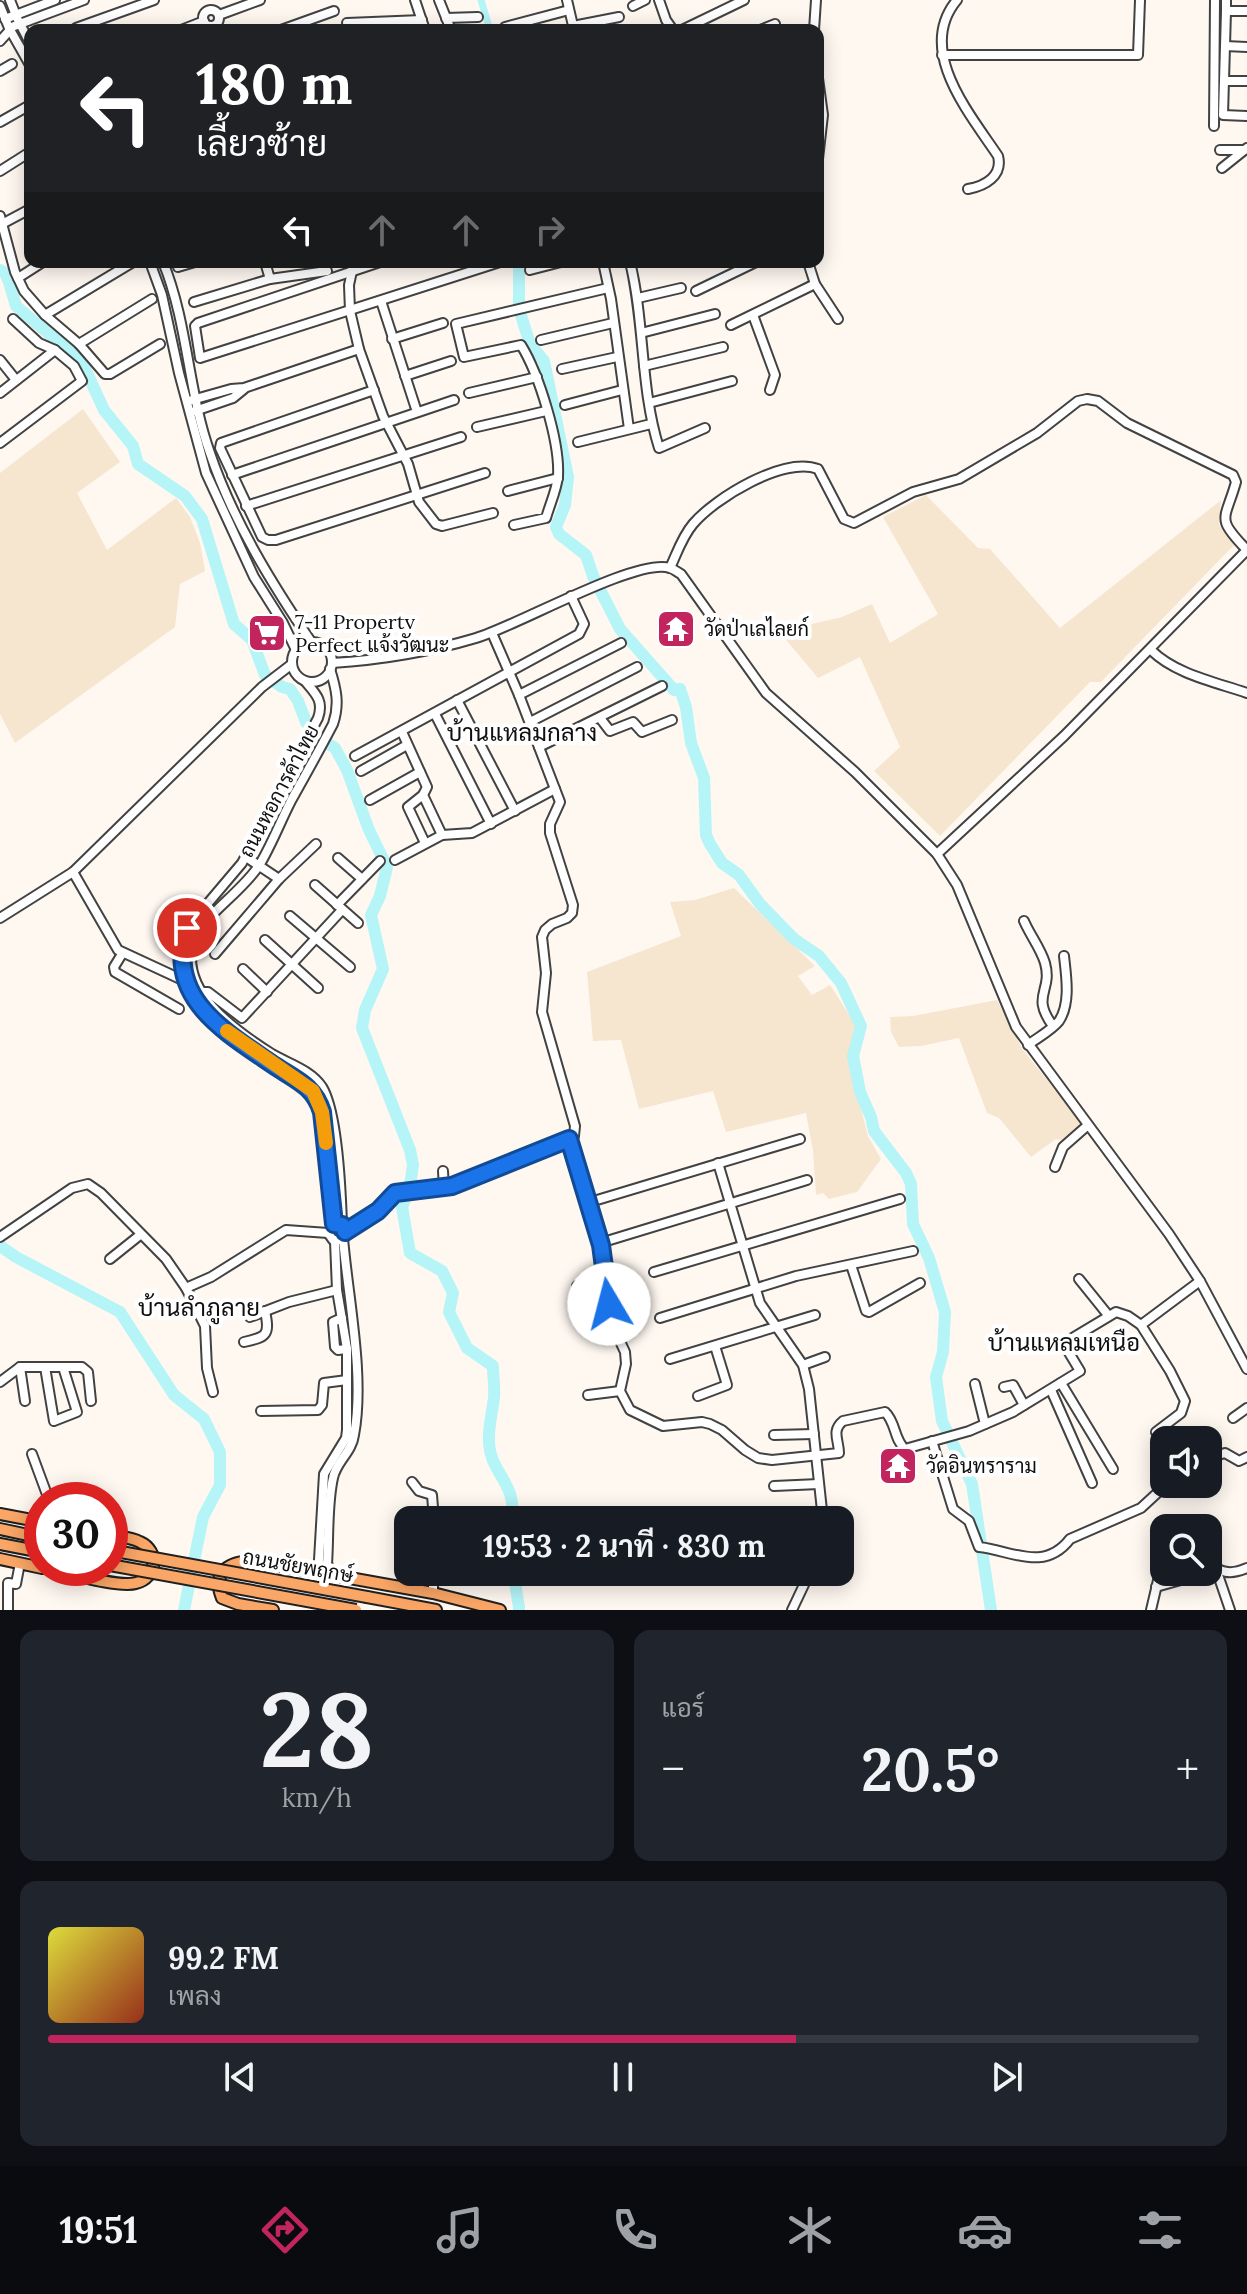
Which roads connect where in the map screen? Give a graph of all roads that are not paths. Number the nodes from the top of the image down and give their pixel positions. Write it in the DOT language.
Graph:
graph roads {
  1 [pos="10,0"];
  2 [pos="55,0"];
  3 [pos="84,0"];
  4 [pos="154,0"];
  5 [pos="204,0"];
  6 [pos="260,0"];
  7 [pos="415,0"];
  8 [pos="439,0"];
  9 [pos="567,0"];
  10 [pos="645,0"];
  11 [pos="744,0"];
  12 [pos="816,0"];
  13 [pos="957,0"];
  14 [pos="1140,0"];
  15 [pos="1215,0"];
  16 [pos="1226,0"];
  17 [pos="662,1"];
  18 [pos="0,6"];
  19 [pos="633,6"];
  20 [pos="44,9"];
  21 [pos="569,10"];
  22 [pos="208,11"];
  23 [pos="334,11"];
  24 [pos="1226,11"];
  25 [pos="1247,11"];
  26 [pos="219,15"];
  27 [pos="478,17"];
  28 [pos="619,17"];
  29 [pos="446,18"];
  30 [pos="5,19"];
  31 [pos="17,19"];
  32 [pos="422,20"];
  33 [pos="204,21"];
  34 [pos="347,23"];
  35 [pos="87,24"];
  36 [pos="197,24"];
  37 [pos="208,24"];
  38 [pos="217,24"];
  39 [pos="298,24"];
  40 [pos="423,24"];
  41 [pos="448,24"];
  42 [pos="516,24"];
  43 [pos="572,24"];
  44 [pos="590,24"];
  45 [pos="669,24"];
  46 [pos="694,24"];
  47 [pos="814,24"];
  48 [pos="10,29"];
  49 [pos="24,32"];
  50 [pos="0,41"];
  51 [pos="1225,46"];
  52 [pos="1247,47"];
  53 [pos="24,54"];
  54 [pos="942,55"];
  55 [pos="12,64"];
  56 [pos="0,71"];
  57 [pos="1224,81"];
  58 [pos="1247,81"];
  59 [pos="24,108"];
  60 [pos="1247,116"];
  61 [pos="0,122"];
  62 [pos="1214,126"];
  63 [pos="1246,149"];
  64 [pos="1220,150"];
  65 [pos="24,156"];
  66 [pos="1222,168"];
  67 [pos="0,171"];
  68 [pos="968,189"];
  69 [pos="24,211"];
  70 [pos="1,221"];
  71 [pos="34,268"];
  72 [pos="114,268"];
  73 [pos="152,268"];
  74 [pos="165,268"];
  75 [pos="267,268"];
  76 [pos="350,268"];
  77 [pos="353,268"];
  78 [pos="482,268"];
  79 [pos="538,268"];
  80 [pos="604,268"];
  81 [pos="631,268"];
  82 [pos="744,268"];
  83 [pos="810,268"];
  84 [pos="530,270"];
  85 [pos="327,271"];
  86 [pos="18,278"];
  87 [pos="270,279"];
  88 [pos="815,284"];
  89 [pos="608,288"];
  90 [pos="681,288"];
  91 [pos="696,291"];
  92 [pos="638,298"];
  93 [pos="152,299"];
  94 [pos="381,301"];
  95 [pos="194,302"];
  96 [pos="350,311"];
  97 [pos="715,314"];
  98 [pos="45,315"];
  99 [pos="753,315"];
  100 [pos="13,319"];
  101 [pos="838,319"];
  102 [pos="443,323"];
  103 [pos="613,323"];
  104 [pos="731,325"];
  105 [pos="641,333"];
  106 [pos="392,339"];
  107 [pos="541,340"];
  108 [pos="79,344"];
  109 [pos="160,344"];
  110 [pos="723,347"];
  111 [pos="359,349"];
  112 [pos="55,350"];
  113 [pos="617,357"];
  114 [pos="0,360"];
  115 [pos="451,361"];
  116 [pos="644,366"];
  117 [pos="562,369"];
  118 [pos="405,376"];
  119 [pos="537,377"];
  120 [pos="16,380"];
  121 [pos="732,381"];
  122 [pos="244,388"];
  123 [pos="374,390"];
  124 [pos="622,390"];
  125 [pos="770,390"];
  126 [pos="0,393"];
  127 [pos="469,393"];
  128 [pos="196,399"];
  129 [pos="454,400"];
  130 [pos="186,402"];
  131 [pos="649,403"];
  132 [pos="565,405"];
  133 [pos="198,410"];
  134 [pos="546,411"];
  135 [pos="417,412"];
  136 [pos="188,413"];
  137 [pos="387,423"];
  138 [pos="651,424"];
  139 [pos="477,427"];
  140 [pos="705,428"];
  141 [pos="629,429"];
  142 [pos="461,437"];
  143 [pos="578,442"];
  144 [pos="0,443"];
  145 [pos="404,456"];
  146 [pos="485,473"];
  147 [pos="232,475"];
  148 [pos="558,478"];
  149 [pos="508,491"];
  150 [pos="415,494"];
  151 [pos="246,506"];
  152 [pos="493,513"];
  153 [pos="514,525"];
  154 [pos="1247,550"];
  155 [pos="258,556"];
  156 [pos="247,561"];
  157 [pos="670,568"];
  158 [pos="571,596"];
  159 [pos="492,633"];
  160 [pos="312,643"];
  161 [pos="621,643"];
  162 [pos="296,650"];
  163 [pos="1151,650"];
  164 [pos="292,664"];
  165 [pos="331,666"];
  166 [pos="637,667"];
  167 [pos="509,671"];
  168 [pos="305,681"];
  169 [pos="662,686"];
  170 [pos="1247,693"];
  171 [pos="519,695"];
  172 [pos="457,700"];
  173 [pos="435,714"];
  174 [pos="600,718"];
  175 [pos="672,720"];
  176 [pos="530,722"];
  177 [pos="402,732"];
  178 [pos="407,745"];
  179 [pos="539,747"];
  180 [pos="355,756"];
  181 [pos="361,771"];
  182 [pos="420,772"];
  183 [pos="555,789"];
  184 [pos="423,795"];
  185 [pos="370,800"];
  186 [pos="272,807"];
  187 [pos="515,811"];
  188 [pos="285,813"];
  189 [pos="491,824"];
  190 [pos="442,835"];
  191 [pos="425,843"];
  192 [pos="316,844"];
  193 [pos="937,854"];
  194 [pos="246,857"];
  195 [pos="338,858"];
  196 [pos="395,860"];
  197 [pos="380,861"];
  198 [pos="259,866"];
  199 [pos="73,872"];
  200 [pos="279,879"];
  201 [pos="362,879"];
  202 [pos="315,885"];
  203 [pos="339,908"];
  204 [pos="290,916"];
  205 [pos="0,918"];
  206 [pos="1024,921"];
  207 [pos="358,923"];
  208 [pos="318,937"];
  209 [pos="265,940"];
  210 [pos="122,954"];
  211 [pos="215,954"];
  212 [pos="1064,956"];
  213 [pos="292,965"];
  214 [pos="350,967"];
  215 [pos="243,969"];
  216 [pos="189,982"];
  217 [pos="318,988"];
  218 [pos="201,992"];
  219 [pos="267,992"];
  220 [pos="179,1009"];
  221 [pos="242,1018"];
  222 [pos="235,1025"];
  223 [pos="1053,1026"];
  224 [pos="1028,1045"];
  225 [pos="1088,1125"];
  226 [pos="569,1139"];
  227 [pos="800,1139"];
  228 [pos="718,1163"];
  229 [pos="1055,1167"];
  230 [pos="443,1171"];
  231 [pos="807,1180"];
  232 [pos="444,1188"];
  233 [pos="900,1199"];
  234 [pos="597,1200"];
  235 [pos="731,1203"];
  236 [pos="340,1232"];
  237 [pos="140,1235"];
  238 [pos="0,1237"];
  239 [pos="610,1240"];
  240 [pos="743,1246"];
  241 [pos="913,1251"];
  242 [pos="110,1259"];
  243 [pos="851,1265"];
  244 [pos="654,1272"];
  245 [pos="1079,1279"];
  246 [pos="1200,1281"];
  247 [pos="920,1283"];
  248 [pos="577,1286"];
  249 [pos="186,1288"];
  250 [pos="755,1288"];
  251 [pos="337,1290"];
  252 [pos="607,1292"];
  253 [pos="265,1311"];
  254 [pos="815,1315"];
  255 [pos="1108,1315"];
  256 [pos="250,1317"];
  257 [pos="660,1318"];
  258 [pos="1141,1325"];
  259 [pos="777,1327"];
  260 [pos="244,1342"];
  261 [pos="715,1346"];
  262 [pos="825,1357"];
  263 [pos="670,1359"];
  264 [pos="803,1365"];
  265 [pos="20,1367"];
  266 [pos="45,1367"];
  267 [pos="63,1367"];
  268 [pos="1247,1369"];
  269 [pos="347,1380"];
  270 [pos="0,1382"];
  271 [pos="1061,1383"];
  272 [pos="975,1384"];
  273 [pos="1004,1387"];
  274 [pos="1051,1390"];
  275 [pos="620,1391"];
  276 [pos="213,1392"];
  277 [pos="588,1395"];
  278 [pos="698,1396"];
  279 [pos="25,1401"];
  280 [pos="91,1401"];
  281 [pos="1024,1405"];
  282 [pos="1247,1408"];
  283 [pos="261,1411"];
  284 [pos="1233,1418"];
  285 [pos="985,1424"];
  286 [pos="1164,1426"];
  287 [pos="814,1434"];
  288 [pos="774,1435"];
  289 [pos="932,1441"];
  290 [pos="32,1454"];
  291 [pos="1222,1454"];
  292 [pos="816,1456"];
  293 [pos="1247,1457"];
  294 [pos="1113,1469"];
  295 [pos="42,1482"];
  296 [pos="412,1482"];
  297 [pos="1092,1483"];
  298 [pos="819,1484"];
  299 [pos="774,1486"];
  300 [pos="1152,1498"];
  301 [pos="327,1506"];
  302 [pos="433,1506"];
  303 [pos="821,1506"];
  304 [pos="0,1514"];
  305 [pos="24,1519"];
  306 [pos="0,1529"];
  307 [pos="24,1534"];
  308 [pos="128,1538"];
  309 [pos="0,1544"];
  310 [pos="24,1549"];
  311 [pos="128,1553"];
  312 [pos="0,1559"];
  313 [pos="20,1563"];
  314 [pos="24,1564"];
  315 [pos="128,1568"];
  316 [pos="1247,1568"];
  317 [pos="1222,1570"];
  318 [pos="310,1571"];
  319 [pos="335,1575"];
  320 [pos="128,1584"];
  321 [pos="433,1586"];
  322 [pos="804,1586"];
  323 [pos="1160,1586"];
  324 [pos="1222,1586"];
  325 [pos="1156,1587"];
  326 [pos="433,1593"];
  327 [pos="8,1610"];
  328 [pos="273,1610"];
  329 [pos="356,1610"];
  330 [pos="436,1610"];
  331 [pos="500,1610"];
  332 [pos="792,1610"];
  333 [pos="1151,1610"];
  334 [pos="1230,1610"];
  1 -- 31 [label="street"];
  2 -- 20 [label="street"];
  3 -- 20 [label="street"];
  4 -- 35 [label="street"];
  5 -- 22 [label="street"];
  6 -- 26 [label="street"];
  7 -- 32 [label="street"];
  8 -- 29 [label="street"];
  9 -- 21 [label="street"];
  10 -- 19 [label="street"];
  11 -- 46 [label="street"];
  12 -- 47 [label="street"];
  13 -- 54 [label="street"];
  14 -- 54 [label="street"];
  15 -- 62 [label="street"];
  16 -- 24 [label="street"];
  17 -- 45 [label="street"];
  18 -- 30 [label="street"];
  20 -- 31 [label="street"];
  21 -- 42 [label="street"];
  21 -- 43 [label="street"];
  22 -- 26 [label="street"];
  22 -- 33 [label="street"];
  23 -- 39 [label="street"];
  24 -- 25 [label="street"];
  24 -- 51 [label="street"];
  26 -- 38 [label="street"];
  27 -- 29 [label="street"];
  28 -- 44 [label="street"];
  29 -- 41 [label="street"];
  30 -- 31 [label="street"];
  30 -- 48 [label="street"];
  31 -- 48 [label="street"];
  31 -- 49 [label="street"];
  32 -- 34 [label="street"];
  32 -- 40 [label="street"];
  33 -- 36 [label="street"];
  33 -- 37 [label="street"];
  48 -- 50 [label="street"];
  48 -- 53 [label="street"];
  51 -- 52 [label="street"];
  51 -- 57 [label="street"];
  54 -- 68 [label="street"];
  55 -- 56 [label="street"];
  57 -- 58 [label="street"];
  57 -- 60 [label="street"];
  59 -- 61 [label="street"];
  63 -- 64 [label="street"];
  63 -- 66 [label="street"];
  65 -- 67 [label="street"];
  69 -- 70 [label="street"];
  70 -- 86 [label="street"];
  71 -- 86 [label="street"];
  72 -- 98 [label="street"];
  73 -- 130 [label="street"];
  74 -- 128 [label="street"];
  75 -- 87 [label="street"];
  76 -- 96 [label="street"];
  77 -- 96 [label="street"];
  78 -- 94 [label="street"];
  79 -- 84 [label="street"];
  80 -- 89 [label="street"];
  81 -- 92 [label="street"];
  82 -- 91 [label="street"];
  83 -- 88 [label="street"];
  85 -- 87 [label="street"];
  86 -- 98 [label="street"];
  87 -- 95 [label="street"];
  88 -- 99 [label="street"];
  88 -- 101 [label="street"];
  89 -- 103 [label="street"];
  89 -- 119 [label="street"];
  90 -- 92 [label="street"];
  92 -- 105 [label="street"];
  93 -- 108 [label="street"];
  94 -- 96 [label="street"];
  94 -- 106 [label="street"];
  96 -- 111 [label="street"];
  97 -- 105 [label="street"];
  98 -- 108 [label="street"];
  99 -- 104 [label="street"];
  99 -- 125 [label="street"];
  100 -- 112 [label="street"];
  102 -- 106 [label="street"];
  103 -- 107 [label="street"];
  103 -- 113 [label="street"];
  105 -- 116 [label="street"];
  106 -- 118 [label="street"];
  108 -- 109 [label="street"];
  110 -- 116 [label="street"];
  111 -- 122 [label="street"];
  111 -- 123 [label="street"];
  112 -- 120 [label="street"];
  112 -- 144 [label="street"];
  113 -- 117 [label="street"];
  113 -- 124 [label="street"];
  114 -- 120 [label="street"];
  115 -- 118 [label="street"];
  116 -- 131 [label="street"];
  118 -- 135 [label="street"];
  119 -- 127 [label="street"];
  119 -- 134 [label="street"];
  120 -- 126 [label="street"];
  121 -- 131 [label="street"];
  122 -- 128 [label="street"];
  122 -- 133 [label="street"];
  123 -- 137 [label="street"];
  123 -- 147 [label="street"];
  124 -- 132 [label="street"];
  124 -- 141 [label="street"];
  128 -- 130 [label="street"];
  128 -- 133 [label="street"];
  129 -- 135 [label="street"];
  130 -- 136 [label="street"];
  131 -- 138 [label="street"];
  133 -- 136 [label="street"];
  133 -- 155 [label="street"];
  134 -- 139 [label="street"];
  134 -- 148 [label="street"];
  135 -- 137 [label="street"];
  136 -- 156 [label="street"];
  137 -- 145 [label="street"];
  137 -- 147 [label="street"];
  138 -- 140 [label="street"];
  138 -- 141 [label="street"];
  141 -- 143 [label="street"];
  142 -- 145 [label="street"];
  145 -- 150 [label="street"];
  145 -- 151 [label="street"];
  146 -- 150 [label="street"];
  147 -- 151 [label="street"];
  148 -- 149 [label="street"];
  148 -- 153 [label="street"];
  150 -- 151 [label="street"];
  150 -- 152 [label="street"];
  154 -- 157 [label="street"];
  154 -- 163 [label="street"];
  155 -- 156 [label="street"];
  155 -- 160 [label="street"];
  156 -- 162 [label="street"];
  157 -- 158 [label="street"];
  157 -- 193 [label="street"];
  158 -- 159 [label="street"];
  158 -- 167 [label="street"];
  159 -- 165 [label="street"];
  159 -- 167 [label="street"];
  160 -- 162 [label="street"];
  160 -- 165 [label="street"];
  161 -- 171 [label="street"];
  162 -- 164 [label="street"];
  163 -- 170 [label="street"];
  163 -- 193 [label="street"];
  164 -- 168 [label="street"];
  164 -- 199 [label="street"];
  165 -- 168 [label="street"];
  165 -- 188 [label="street, ถนนหอการค้าไทย"];
  166 -- 176 [label="street"];
  167 -- 171 [label="street"];
  167 -- 172 [label="street"];
  168 -- 186 [label="street, ถนนหอการค้าไทย"];
  169 -- 174 [label="street"];
  171 -- 176 [label="street"];
  172 -- 173 [label="street"];
  172 -- 187 [label="street"];
  173 -- 177 [label="street"];
  173 -- 189 [label="street"];
  174 -- 175 [label="street"];
  174 -- 179 [label="street"];
  176 -- 179 [label="street"];
  177 -- 178 [label="street"];
  177 -- 180 [label="street"];
  178 -- 181 [label="street"];
  178 -- 182 [label="street"];
  179 -- 183 [label="street"];
  182 -- 184 [label="street"];
  182 -- 185 [label="street"];
  183 -- 187 [label="street"];
  183 -- 226 [label="street"];
  184 -- 190 [label="street"];
  184 -- 191 [label="street"];
  186 -- 188 [label="street"];
  186 -- 194 [label="street, ถนนหอการค้าไทย"];
  187 -- 189 [label="street"];
  188 -- 198 [label="street, ถนนหอการค้าไทย"];
  189 -- 190 [label="street"];
  190 -- 191 [label="street"];
  191 -- 196 [label="street"];
  192 -- 200 [label="street"];
  193 -- 224 [label="street"];
  194 -- 198 [label="street"];
  194 -- 216 [label="street, ถนนหอการค้าไทย"];
  195 -- 201 [label="street"];
  197 -- 201 [label="street"];
  198 -- 200 [label="street"];
  198 -- 216 [label="street, ถนนหอการค้าไทย"];
  199 -- 205 [label="street"];
  199 -- 210 [label="street"];
  200 -- 211 [label="street"];
  201 -- 203 [label="street"];
  202 -- 203 [label="street"];
  203 -- 207 [label="street"];
  203 -- 208 [label="street"];
  204 -- 208 [label="street"];
  206 -- 223 [label="street"];
  208 -- 213 [label="street"];
  208 -- 214 [label="street"];
  209 -- 213 [label="street"];
  210 -- 216 [label="street"];
  210 -- 220 [label="street"];
  212 -- 223 [label="street"];
  213 -- 217 [label="street"];
  213 -- 219 [label="street"];
  215 -- 219 [label="street"];
  216 -- 218 [label="street"];
  216 -- 236 [label="street"];
  218 -- 221 [label="street"];
  218 -- 222 [label="street"];
  219 -- 221 [label="street"];
  221 -- 222 [label="street"];
  222 -- 236 [label="street"];
  223 -- 224 [label="street"];
  224 -- 225 [label="street"];
  225 -- 229 [label="street"];
  225 -- 246 [label="street"];
  226 -- 232 [label="street"];
  226 -- 252 [label="street"];
  227 -- 228 [label="street"];
  228 -- 234 [label="street"];
  228 -- 235 [label="street"];
  230 -- 232 [label="street"];
  231 -- 235 [label="street"];
  232 -- 236 [label="street"];
  233 -- 240 [label="street"];
  235 -- 239 [label="street"];
  235 -- 240 [label="street"];
  236 -- 249 [label="street"];
  236 -- 251 [label="street"];
  236 -- 301 [label="street"];
  237 -- 238 [label="street"];
  237 -- 242 [label="street"];
  237 -- 249 [label="street"];
  240 -- 244 [label="street"];
  240 -- 250 [label="street"];
  241 -- 243 [label="street"];
  243 -- 247 [label="street"];
  243 -- 250 [label="street"];
  245 -- 255 [label="street"];
  246 -- 258 [label="street"];
  246 -- 268 [label="street"];
  248 -- 252 [label="street"];
  249 -- 276 [label="street"];
  250 -- 257 [label="street"];
  250 -- 259 [label="street"];
  251 -- 253 [label="street"];
  251 -- 269 [label="street"];
  252 -- 275 [label="street"];
  253 -- 256 [label="street"];
  253 -- 260 [label="street"];
  254 -- 259 [label="street"];
  255 -- 258 [label="street"];
  255 -- 271 [label="street"];
  258 -- 286 [label="street"];
  259 -- 261 [label="street"];
  259 -- 264 [label="street"];
  261 -- 263 [label="street"];
  261 -- 278 [label="street"];
  262 -- 264 [label="street"];
  264 -- 287 [label="street"];
  265 -- 266 [label="street"];
  265 -- 270 [label="street"];
  265 -- 279 [label="street"];
  266 -- 267 [label="street"];
  266 -- 267 [label="street"];
  267 -- 280 [label="street"];
  269 -- 283 [label="street"];
  269 -- 301 [label="street"];
  271 -- 274 [label="street"];
  271 -- 294 [label="street"];
  272 -- 285 [label="street"];
  273 -- 281 [label="street"];
  274 -- 281 [label="street"];
  274 -- 297 [label="street"];
  275 -- 277 [label="street"];
  275 -- 292 [label="street"];
  281 -- 285 [label="street"];
  282 -- 284 [label="street"];
  285 -- 289 [label="street"];
  287 -- 288 [label="street"];
  287 -- 292 [label="street"];
  289 -- 292 [label="street"];
  289 -- 300 [label="street"];
  290 -- 295 [label="street"];
  291 -- 293 [label="street"];
  292 -- 298 [label="street"];
  296 -- 302 [label="street"];
  298 -- 299 [label="street"];
  298 -- 303 [label="street"];
  301 -- 318 [label="street"];
  301 -- 319 [label="street"];
  304 -- 305 [label="main road"];
  306 -- 307 [label="main road"];
  308 -- 320 [label="main road"];
  309 -- 310 [label="main road"];
  311 -- 330 [label="main road, ถนนชัยพฤกษ์, bridge"];
  312 -- 313 [label="main road"];
  313 -- 314 [label="main road"];
  313 -- 327 [label="street"];
  315 -- 329 [label="main road, ถนนชัยพฤกษ์, bridge"];
  316 -- 317 [label="street"];
  318 -- 319 [label="main road"];
  318 -- 328 [label="main road"];
  319 -- 326 [label="main road"];
  321 -- 326 [label="street"];
  322 -- 332 [label="street"];
  323 -- 325 [label="street"];
  324 -- 334 [label="street"];
  325 -- 333 [label="street"];
  326 -- 331 [label="main road"];
}
